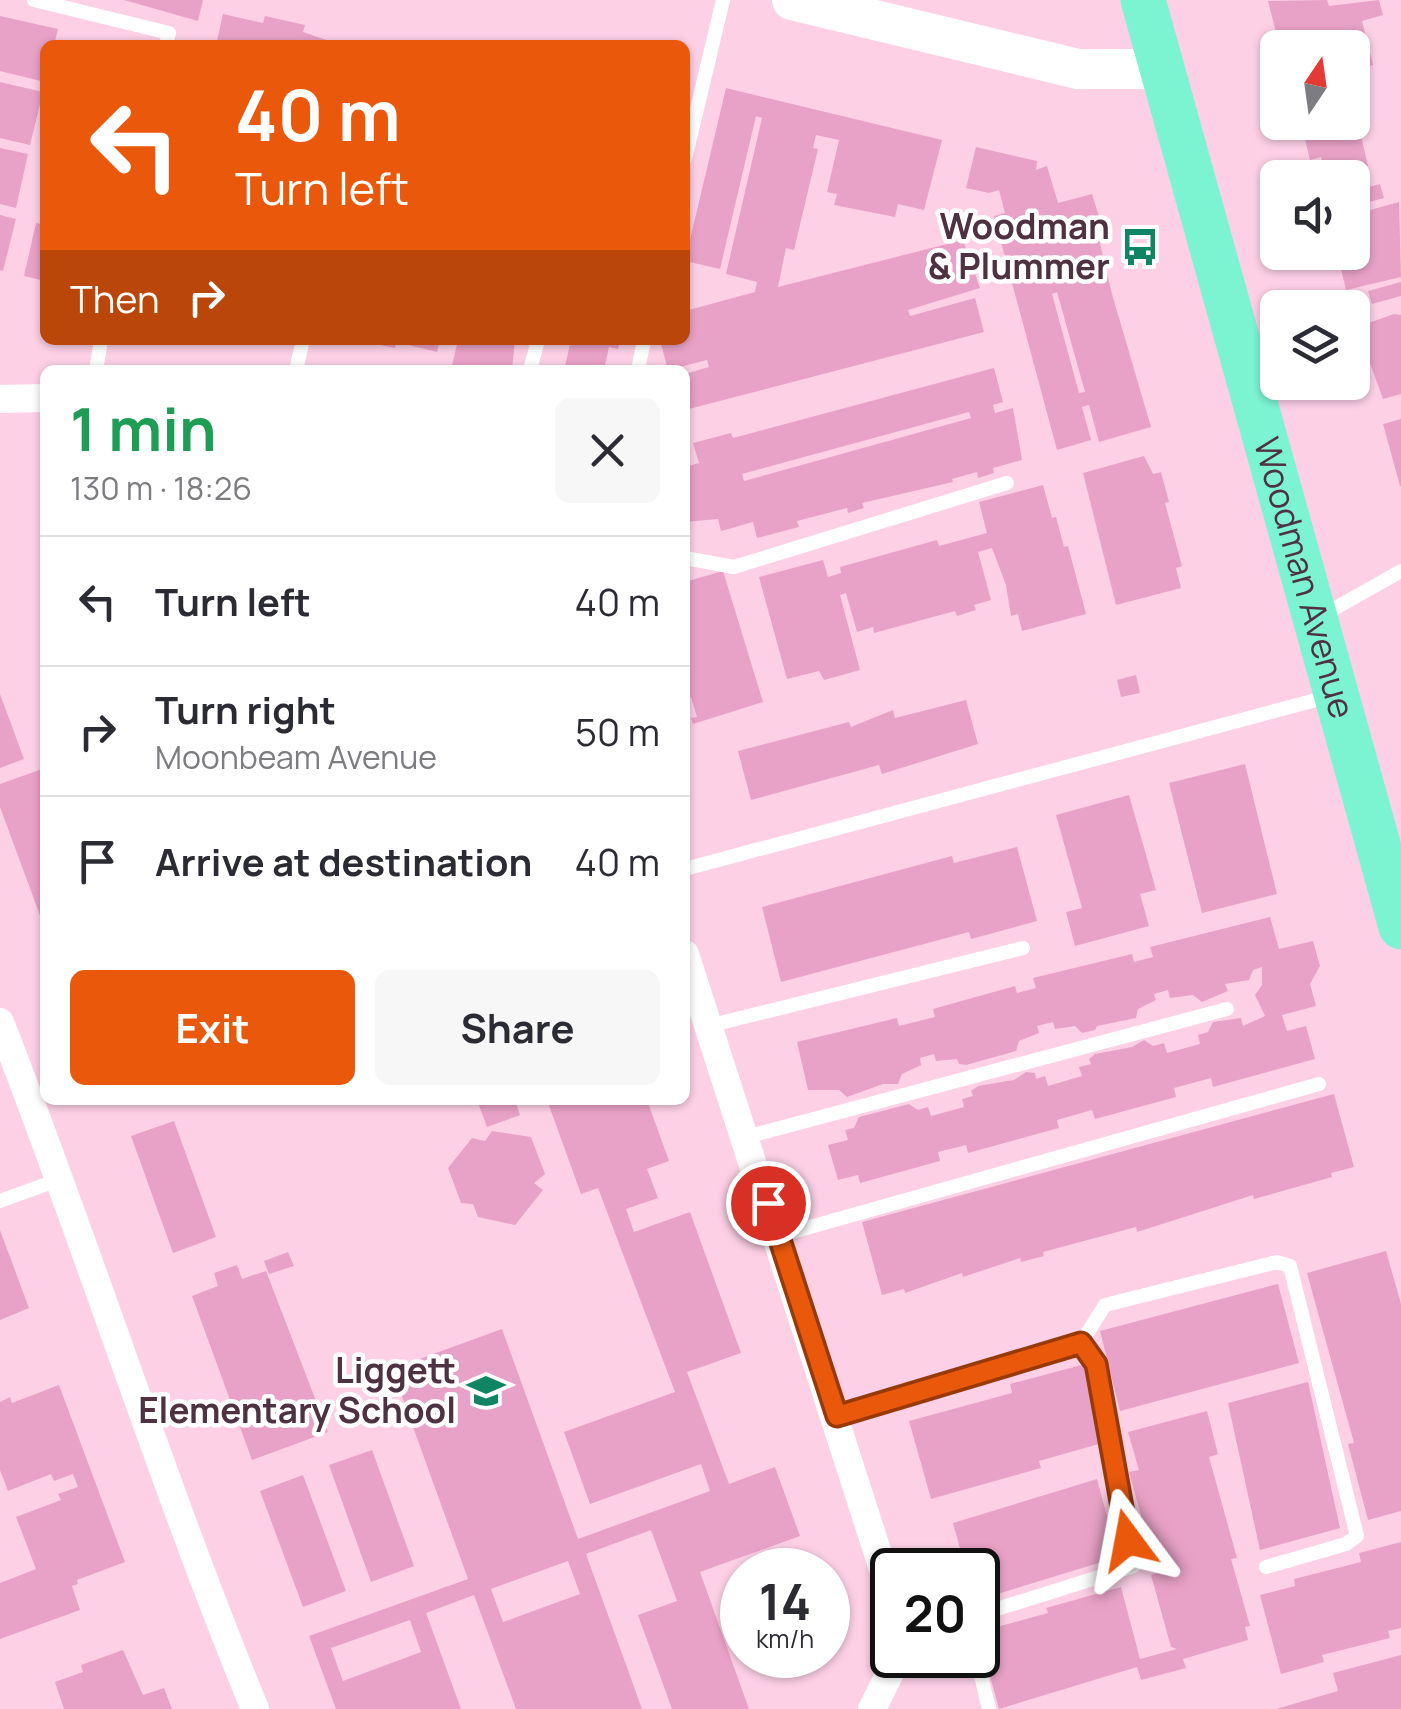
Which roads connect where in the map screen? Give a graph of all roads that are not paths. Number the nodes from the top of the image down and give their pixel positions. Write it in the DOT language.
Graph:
graph roads {
  1 [pos="34,0"];
  2 [pos="723,0"];
  3 [pos="792,0"];
  4 [pos="1143,0"];
  5 [pos="167,40"];
  6 [pos="1163,70"];
  7 [pos="690,138"];
  8 [pos="40,398"];
  9 [pos="0,399"];
  10 [pos="1007,483"];
  11 [pos="690,559"];
  12 [pos="1401,571"];
  13 [pos="1314,620"];
  14 [pos="1335,695"];
  15 [pos="690,868"];
  16 [pos="1401,927"];
  17 [pos="1023,948"];
  18 [pos="690,970"];
  19 [pos="1227,1008"];
  20 [pos="0,1022"];
  21 [pos="708,1026"];
  22 [pos="1319,1084"];
  23 [pos="746,1137"];
  24 [pos="62,1178"];
  25 [pos="0,1201"];
  26 [pos="778,1236"];
  27 [pos="1081,1343"];
  28 [pos="837,1416"];
  29 [pos="877,1548"];
  30 [pos="1266,1567"];
  31 [pos="1000,1608"];
  32 [pos="888,1678"];
  33 [pos="981,1678"];
  34 [pos="255,1709"];
  35 [pos="872,1709"];
  36 [pos="988,1709"];
  1 -- 5 [label="lane"];
  2 -- 7 [label="lane"];
  3 -- 6 [label="main road"];
  4 -- 6 [label="main road, Woodman Avenue"];
  6 -- 13 [label="main road, Woodman Avenue"];
  8 -- 9 [label="street"];
  10 -- 11 [label="lane"];
  12 -- 13 [label="lane"];
  13 -- 14 [label="main road, Woodman Avenue"];
  14 -- 15 [label="lane"];
  14 -- 16 [label="main road, Woodman Avenue"];
  17 -- 21 [label="lane"];
  18 -- 21 [label="street"];
  19 -- 23 [label="lane"];
  20 -- 24 [label="street"];
  21 -- 23 [label="street"];
  22 -- 26 [label="lane"];
  23 -- 26 [label="street"];
  24 -- 25 [label="lane"];
  24 -- 34 [label="street"];
  26 -- 28 [label="street"];
  27 -- 28 [label="lane"];
  27 -- 30 [label="lane"];
  27 -- 31 [label="lane"];
  28 -- 29 [label="street"];
  32 -- 35 [label="street"];
  33 -- 36 [label="lane"];
}
